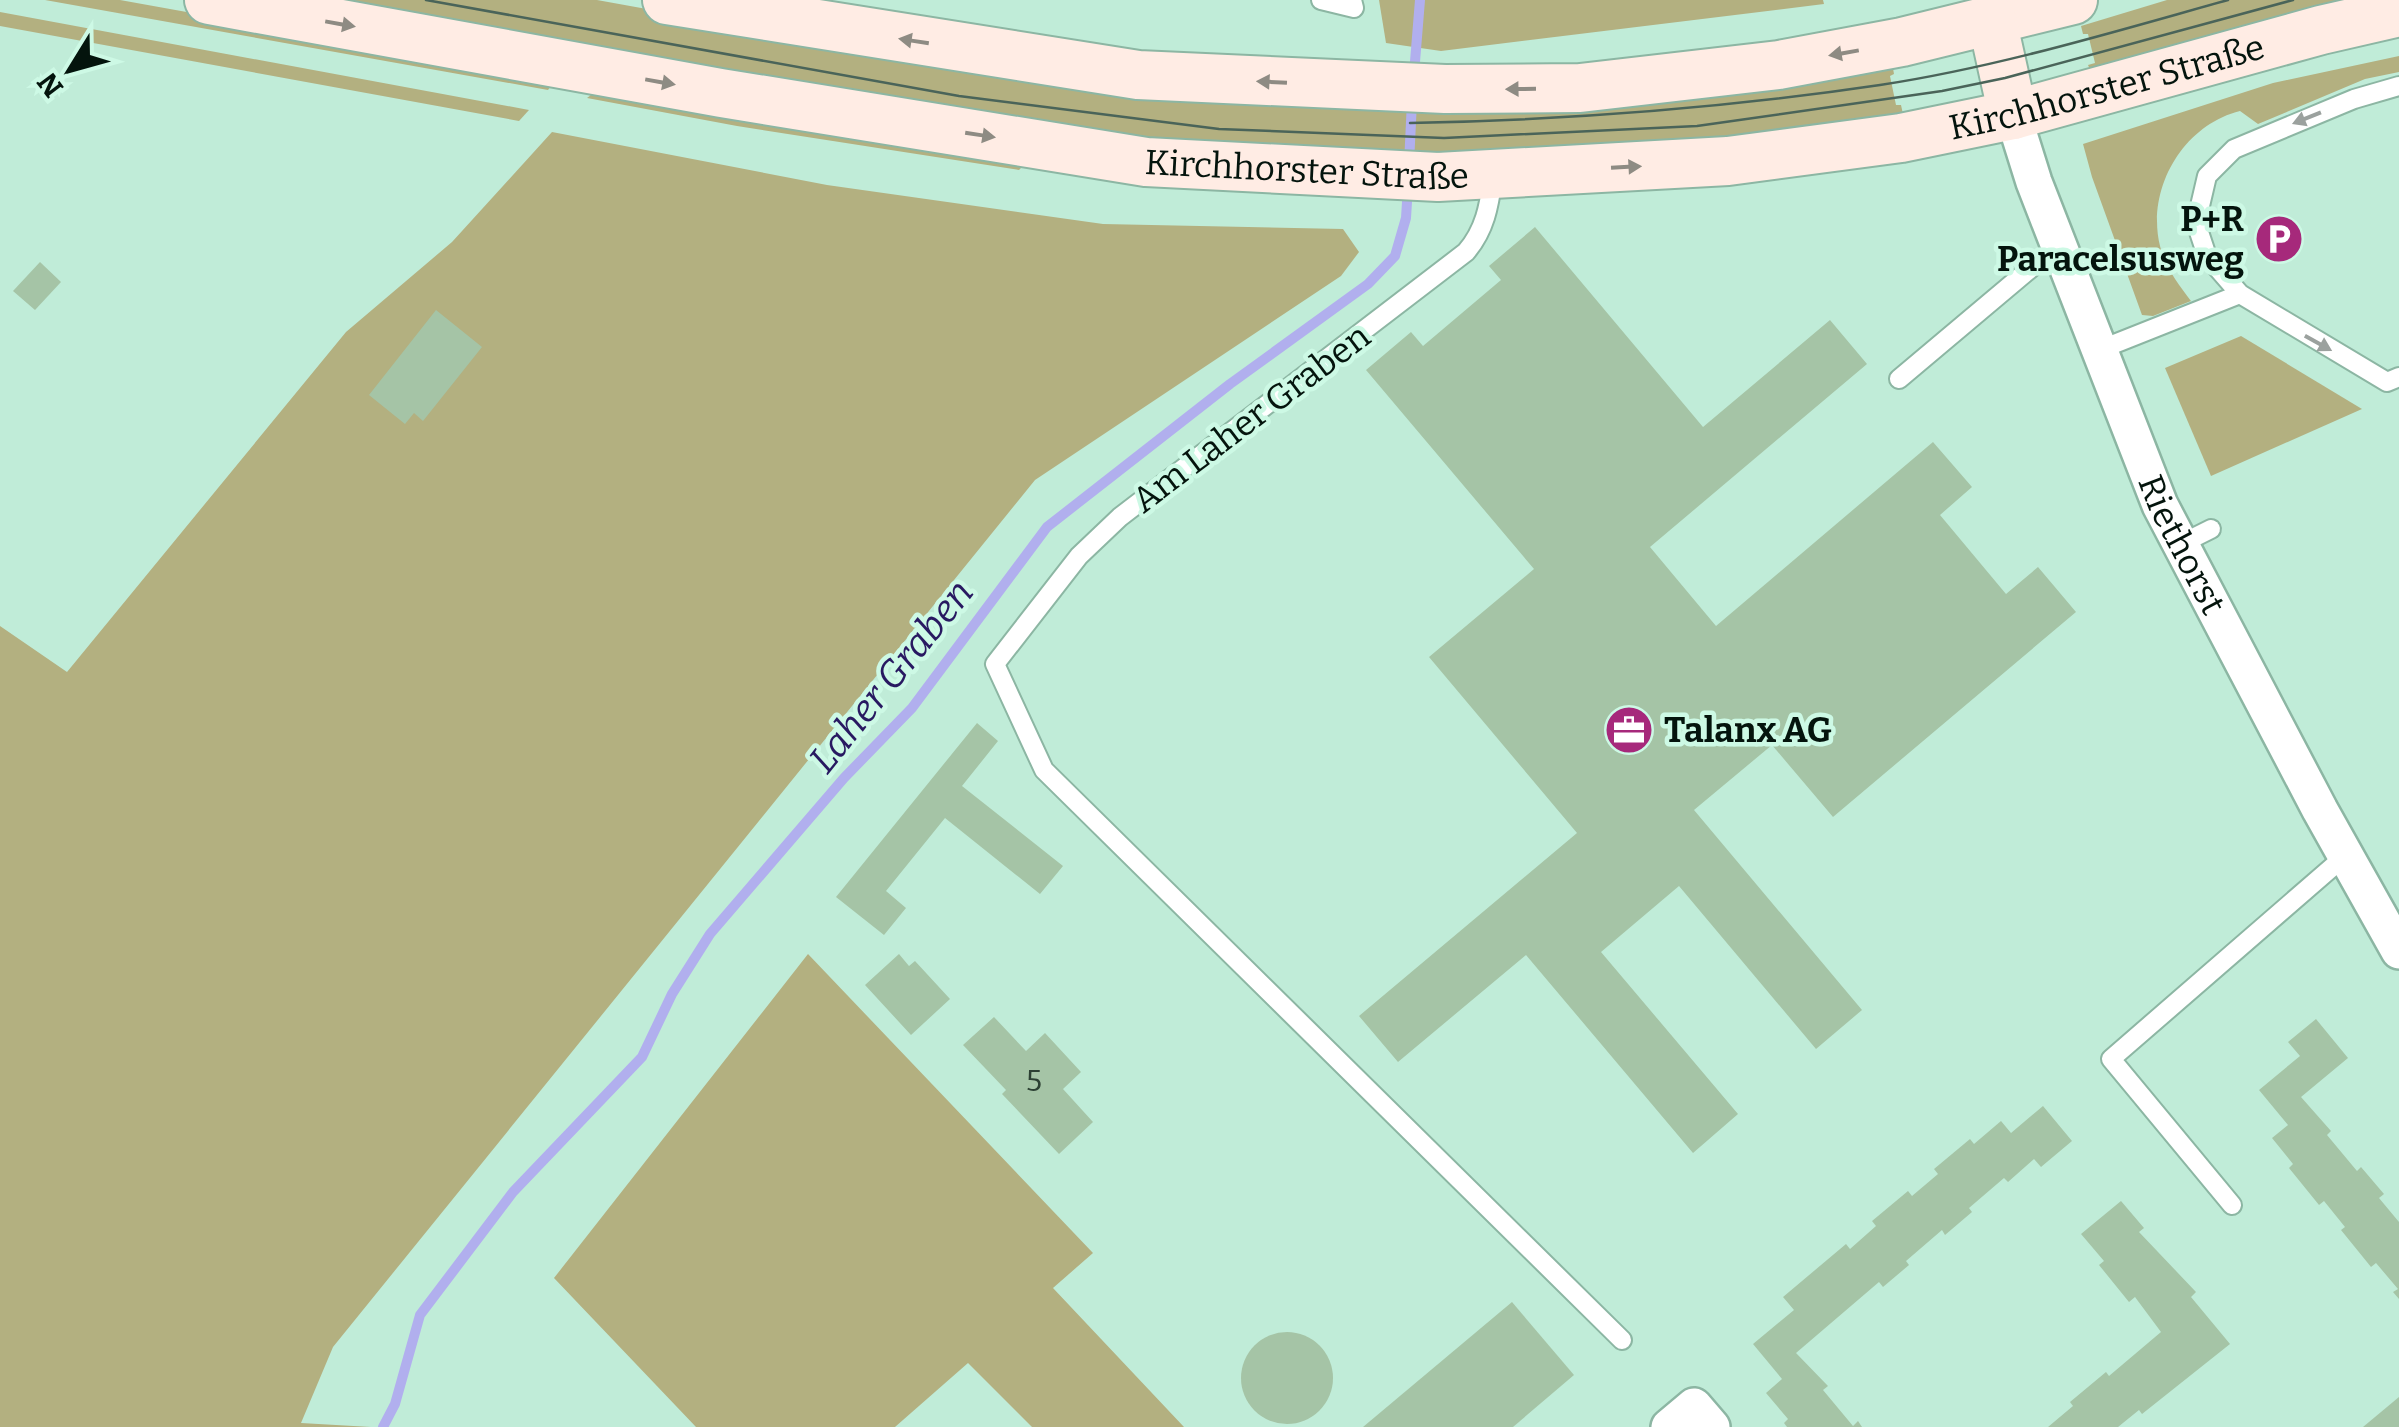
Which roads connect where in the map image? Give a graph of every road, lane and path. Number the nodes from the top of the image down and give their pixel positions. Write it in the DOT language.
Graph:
graph roads {
  1 [pos="210,0"];
  2 [pos="667,0"];
  3 [pos="1321,0"];
  4 [pos="1352,0"];
  5 [pos="2072,0"];
  6 [pos="1989,10"];
  7 [pos="2399,12"];
  8 [pos="2399,86"];
  9 [pos="2013,114"];
  10 [pos="1494,174"];
  11 [pos="2031,268"];
  12 [pos="2240,294"];
  13 [pos="2099,350"];
  14 [pos="2399,376"];
  15 [pos="1899,379"];
  16 [pos="2211,529"];
  17 [pos="2179,545"];
  18 [pos="2345,856"];
  19 [pos="2399,951"];
  20 [pos="2232,1205"];
  21 [pos="1622,1340"];
  22 [pos="1670,1427"];
  23 [pos="1712,1427"];
  1 -- 10 [label="main road, Kirchhorster Straße, one-way"];
  6 -- 2 [label="main road, one-way"];
  3 -- 4 [label="lane"];
  5 -- 6 [label="main road"];
  6 -- 9 [label="main road"];
  7 -- 9 [label="main road, Kirchhorster Straße"];
  8 -- 12 [label="lane, one-way"];
  10 -- 9 [label="main road, Kirchhorster Straße, one-way"];
  9 -- 13 [label="street, Riethorst"];
  10 -- 21 [label="lane, Am Laher Graben"];
  11 -- 15 [label="lane"];
  12 -- 13 [label="lane"];
  12 -- 14 [label="lane, one-way"];
  13 -- 17 [label="street, Riethorst"];
  16 -- 17 [label="lane"];
  17 -- 18 [label="street, Riethorst"];
  18 -- 19 [label="street, Riethorst"];
  18 -- 20 [label="lane"];
  22 -- 23 [label="street"];
}
